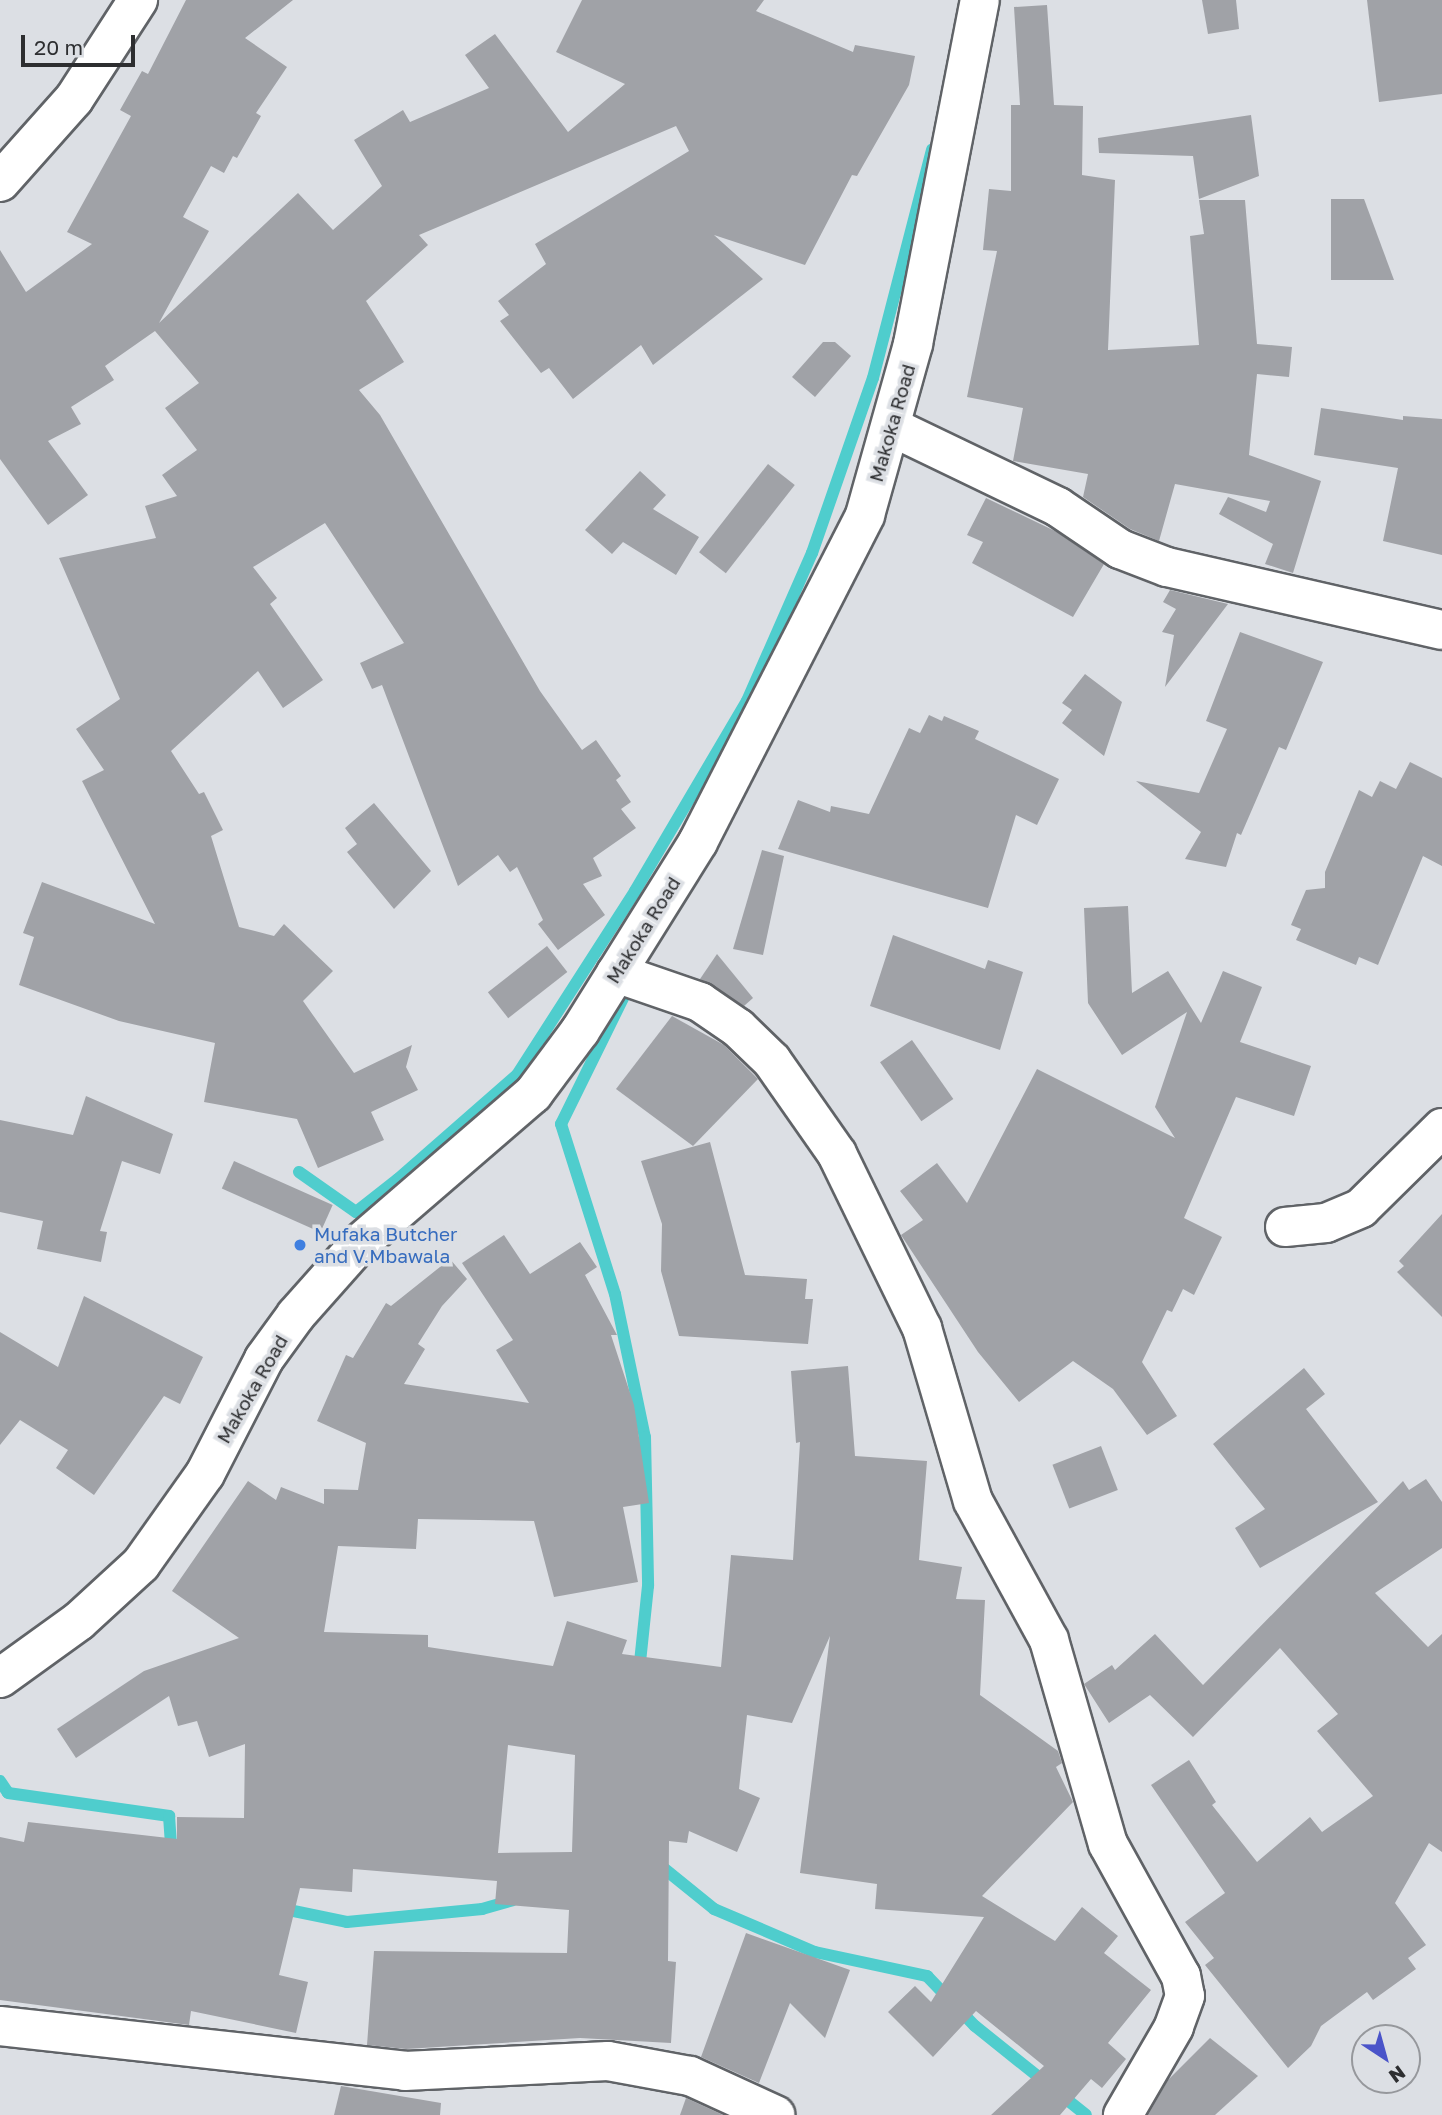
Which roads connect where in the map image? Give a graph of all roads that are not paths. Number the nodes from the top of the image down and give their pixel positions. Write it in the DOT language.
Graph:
graph roads {
  1 [pos="138,0"];
  2 [pos="980,0"];
  3 [pos="0,182"];
  4 [pos="894,428"];
  5 [pos="1442,630"];
  6 [pos="616,973"];
  7 [pos="1442,1128"];
  8 [pos="1284,1227"];
  9 [pos="0,1678"];
  10 [pos="0,2026"];
  11 [pos="775,2115"];
  12 [pos="1123,2115"];
  1 -- 3 [label="street"];
  2 -- 4 [label="street, Makoka Road"];
  4 -- 5 [label="street"];
  4 -- 6 [label="street, Makoka Road"];
  6 -- 9 [label="street, Makoka Road"];
  6 -- 12 [label="street"];
  7 -- 8 [label="street"];
  10 -- 11 [label="street"];
}
